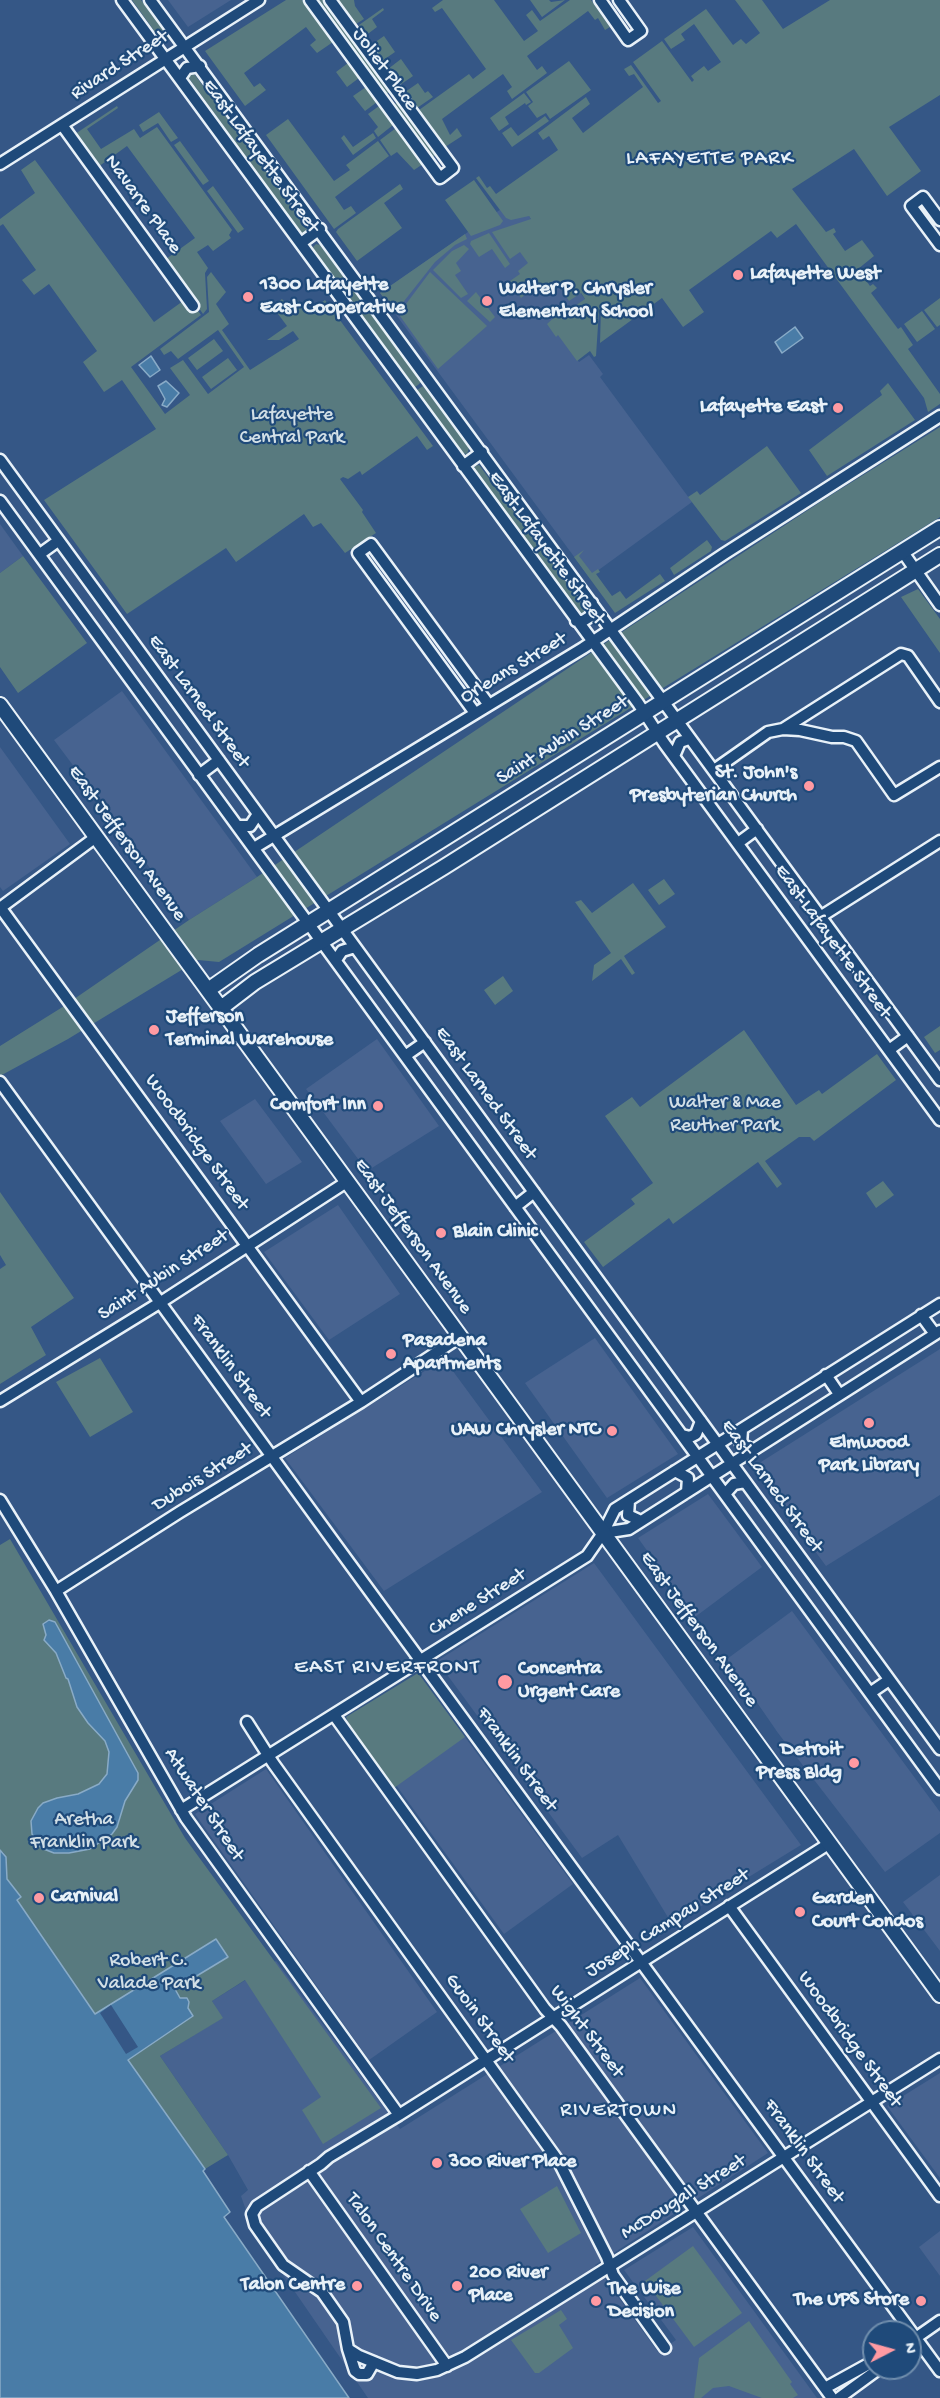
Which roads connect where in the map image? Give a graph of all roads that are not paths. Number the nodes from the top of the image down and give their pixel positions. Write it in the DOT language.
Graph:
graph roads {
  1 [pos="122,0"];
  2 [pos="150,0"];
  3 [pos="259,0"];
  4 [pos="310,0"];
  5 [pos="330,0"];
  6 [pos="600,0"];
  7 [pos="619,0"];
  8 [pos="185,46"];
  9 [pos="166,58"];
  10 [pos="200,66"];
  11 [pos="180,78"];
  12 [pos="398,94"];
  13 [pos="386,103"];
  14 [pos="62,125"];
  15 [pos="0,164"];
  16 [pos="940,220"];
  17 [pos="320,229"];
  18 [pos="301,243"];
  19 [pos="940,245"];
  20 [pos="193,306"];
  21 [pos="940,416"];
  22 [pos="482,452"];
  23 [pos="0,460"];
  24 [pos="463,466"];
  25 [pos="0,501"];
  26 [pos="940,528"];
  27 [pos="58,541"];
  28 [pos="902,551"];
  29 [pos="40,554"];
  30 [pos="940,555"];
  31 [pos="915,571"];
  32 [pos="592,603"];
  33 [pos="940,605"];
  34 [pos="427,621"];
  35 [pos="576,621"];
  36 [pos="414,630"];
  37 [pos="611,630"];
  38 [pos="593,642"];
  39 [pos="685,687"];
  40 [pos="940,702"];
  41 [pos="662,703"];
  42 [pos="0,705"];
  43 [pos="489,705"];
  44 [pos="698,708"];
  45 [pos="475,713"];
  46 [pos="644,713"];
  47 [pos="676,721"];
  48 [pos="625,725"];
  49 [pos="783,729"];
  50 [pos="658,733"];
  51 [pos="689,739"];
  52 [pos="636,746"];
  53 [pos="674,756"];
  54 [pos="219,760"];
  55 [pos="940,767"];
  56 [pos="714,770"];
  57 [pos="199,775"];
  58 [pos="488,811"];
  59 [pos="258,814"];
  60 [pos="237,826"];
  61 [pos="757,829"];
  62 [pos="501,831"];
  63 [pos="274,836"];
  64 [pos="96,837"];
  65 [pos="940,841"];
  66 [pos="738,843"];
  67 [pos="254,848"];
  68 [pos="349,898"];
  69 [pos="0,908"];
  70 [pos="329,911"];
  71 [pos="362,917"];
  72 [pos="820,917"];
  73 [pos="308,923"];
  74 [pos="342,929"];
  75 [pos="290,935"];
  76 [pos="322,941"];
  77 [pos="355,947"];
  78 [pos="300,954"];
  79 [pos="336,960"];
  80 [pos="237,970"];
  81 [pos="249,987"];
  82 [pos="208,990"];
  83 [pos="221,1008"];
  84 [pos="908,1036"];
  85 [pos="425,1042"];
  86 [pos="889,1050"];
  87 [pos="405,1056"];
  88 [pos="940,1080"];
  89 [pos="0,1082"];
  90 [pos="940,1120"];
  91 [pos="348,1181"];
  92 [pos="534,1192"];
  93 [pos="515,1207"];
  94 [pos="248,1246"];
  95 [pos="161,1302"];
  96 [pos="940,1304"];
  97 [pos="921,1315"];
  98 [pos="937,1333"];
  99 [pos="460,1337"];
  100 [pos="826,1375"];
  101 [pos="839,1394"];
  102 [pos="0,1401"];
  103 [pos="361,1402"];
  104 [pos="701,1421"];
  105 [pos="742,1430"];
  106 [pos="682,1435"];
  107 [pos="717,1444"];
  108 [pos="753,1450"];
  109 [pos="273,1456"];
  110 [pos="698,1457"];
  111 [pos="732,1464"];
  112 [pos="675,1472"];
  113 [pos="712,1477"];
  114 [pos="745,1482"];
  115 [pos="687,1492"];
  116 [pos="725,1494"];
  117 [pos="0,1500"];
  118 [pos="628,1501"];
  119 [pos="641,1521"];
  120 [pos="603,1533"];
  121 [pos="56,1591"];
  122 [pos="421,1660"];
  123 [pos="890,1680"];
  124 [pos="870,1694"];
  125 [pos="334,1715"];
  126 [pos="247,1722"];
  127 [pos="940,1749"];
  128 [pos="268,1756"];
  129 [pos="940,1789"];
  130 [pos="181,1810"];
  131 [pos="830,1844"];
  132 [pos="729,1906"];
  133 [pos="641,1962"];
  134 [pos="940,1995"];
  135 [pos="553,2017"];
  136 [pos="940,2059"];
  137 [pos="485,2060"];
  138 [pos="872,2102"];
  139 [pos="399,2115"];
  140 [pos="783,2157"];
  141 [pos="309,2171"];
  142 [pos="940,2196"];
  143 [pos="696,2212"];
  144 [pos="610,2266"];
  145 [pos="899,2320"];
  146 [pos="940,2321"];
  147 [pos="922,2334"];
  148 [pos="665,2348"];
  149 [pos="348,2349"];
  150 [pos="922,2350"];
  151 [pos="374,2362"];
  152 [pos="447,2366"];
  153 [pos="862,2368"];
  154 [pos="940,2371"];
  155 [pos="864,2380"];
  156 [pos="825,2388"];
  157 [pos="832,2398"];
  158 [pos="839,2398"];
  1 -- 9 [label="street, East Lafayette Street"];
  2 -- 8 [label="street, East Lafayette Street"];
  3 -- 8 [label="street, Rivard Street"];
  4 -- 13 [label="street, Joliet Place"];
  5 -- 12 [label="street, Joliet Place"];
  6 -- 7 [label="street"];
  8 -- 9 [label="street, Rivard Street"];
  8 -- 10 [label="street, East Lafayette Street"];
  9 -- 11 [label="street, East Lafayette Street"];
  9 -- 14 [label="street, Rivard Street"];
  10 -- 11 [label="street"];
  10 -- 17 [label="street, East Lafayette Street"];
  11 -- 18 [label="street, East Lafayette Street"];
  12 -- 13 [label="street"];
  12 -- 13 [label="street, Joliet Place"];
  14 -- 15 [label="street, Rivard Street"];
  14 -- 20 [label="street, Navarre Place"];
  16 -- 19 [label="street"];
  17 -- 18 [label="street"];
  17 -- 22 [label="street, East Lafayette Street"];
  18 -- 24 [label="street, East Lafayette Street"];
  21 -- 37 [label="street, Orleans Street"];
  22 -- 24 [label="street"];
  22 -- 32 [label="street, East Lafayette Street"];
  23 -- 27 [label="street, East Larned Street"];
  24 -- 35 [label="street, East Lafayette Street"];
  25 -- 29 [label="street"];
  26 -- 28 [label="main road, Saint Aubin Street"];
  27 -- 29 [label="street"];
  27 -- 54 [label="street, East Larned Street"];
  28 -- 31 [label="street"];
  28 -- 39 [label="main road, Saint Aubin Street"];
  29 -- 57 [label="street"];
  30 -- 31 [label="main road"];
  31 -- 33 [label="street"];
  31 -- 44 [label="main road"];
  32 -- 35 [label="street"];
  32 -- 37 [label="street, East Lafayette Street"];
  34 -- 36 [label="street"];
  34 -- 36 [label="street"];
  34 -- 43 [label="street"];
  35 -- 38 [label="street, East Lafayette Street"];
  36 -- 45 [label="street"];
  37 -- 38 [label="street, Orleans Street"];
  37 -- 41 [label="street, East Lafayette Street"];
  38 -- 43 [label="street, Orleans Street"];
  38 -- 46 [label="street, East Lafayette Street"];
  39 -- 41 [label="main road, Saint Aubin Street"];
  39 -- 44 [label="main road"];
  40 -- 49 [label="street"];
  41 -- 46 [label="main road, Saint Aubin Street"];
  41 -- 47 [label="street, East Lafayette Street"];
  42 -- 64 [label="main road, East Jefferson Avenue"];
  43 -- 45 [label="street, Orleans Street"];
  44 -- 47 [label="main road"];
  45 -- 63 [label="street, Orleans Street"];
  46 -- 48 [label="main road, Saint Aubin Street"];
  46 -- 50 [label="street, East Lafayette Street"];
  47 -- 50 [label="main road"];
  47 -- 51 [label="street, East Lafayette Street"];
  48 -- 52 [label="main road"];
  48 -- 58 [label="main road, Saint Aubin Street"];
  49 -- 55 [label="street"];
  49 -- 56 [label="street"];
  50 -- 52 [label="main road"];
  50 -- 53 [label="street, East Lafayette Street"];
  51 -- 53 [label="street"];
  51 -- 56 [label="street, East Lafayette Street"];
  52 -- 62 [label="main road"];
  53 -- 66 [label="street, East Lafayette Street"];
  54 -- 57 [label="street"];
  54 -- 59 [label="street, East Larned Street"];
  56 -- 61 [label="street, East Lafayette Street"];
  57 -- 60 [label="street"];
  58 -- 62 [label="main road"];
  58 -- 68 [label="main road, Saint Aubin Street"];
  59 -- 60 [label="street"];
  59 -- 63 [label="street, East Larned Street"];
  60 -- 67 [label="street"];
  61 -- 66 [label="street"];
  61 -- 72 [label="street, East Lafayette Street"];
  62 -- 71 [label="main road"];
  63 -- 67 [label="street, Orleans Street"];
  63 -- 70 [label="street, East Larned Street"];
  64 -- 69 [label="street"];
  64 -- 82 [label="main road, East Jefferson Avenue"];
  65 -- 72 [label="street"];
  66 -- 86 [label="street, East Lafayette Street"];
  67 -- 73 [label="street"];
  68 -- 70 [label="main road, Saint Aubin Street"];
  68 -- 71 [label="main road"];
  69 -- 94 [label="street, Woodbridge Street"];
  70 -- 73 [label="main road, Saint Aubin Street"];
  70 -- 74 [label="street, East Larned Street"];
  71 -- 74 [label="main road"];
  72 -- 84 [label="street, East Lafayette Street"];
  73 -- 75 [label="main road, Saint Aubin Street"];
  73 -- 76 [label="street"];
  74 -- 76 [label="main road"];
  74 -- 77 [label="street, East Larned Street"];
  75 -- 78 [label="main road"];
  75 -- 80 [label="main road, Saint Aubin Street"];
  76 -- 78 [label="main road"];
  76 -- 79 [label="street"];
  77 -- 79 [label="street"];
  77 -- 85 [label="street, East Larned Street"];
  78 -- 81 [label="main road"];
  79 -- 87 [label="street"];
  80 -- 81 [label="main road"];
  80 -- 82 [label="main road, Saint Aubin Street"];
  81 -- 83 [label="main road"];
  82 -- 83 [label="main road, East Jefferson Avenue"];
  83 -- 91 [label="main road, East Jefferson Avenue"];
  84 -- 86 [label="street"];
  84 -- 88 [label="street, East Lafayette Street"];
  85 -- 87 [label="street"];
  85 -- 92 [label="street, East Larned Street"];
  86 -- 90 [label="street, East Lafayette Street"];
  87 -- 93 [label="street"];
  89 -- 95 [label="street, Franklin Street"];
  91 -- 94 [label="street, Saint Aubin Street"];
  91 -- 99 [label="main road, East Jefferson Avenue"];
  92 -- 93 [label="street"];
  92 -- 104 [label="street, East Larned Street"];
  93 -- 106 [label="street"];
  94 -- 95 [label="street, Saint Aubin Street"];
  94 -- 103 [label="street, Woodbridge Street"];
  95 -- 102 [label="street, Saint Aubin Street"];
  95 -- 109 [label="street, Franklin Street"];
  96 -- 97 [label="street, Chene Street"];
  97 -- 98 [label="street"];
  97 -- 100 [label="street, Chene Street"];
  98 -- 101 [label="street"];
  99 -- 103 [label="street, Dubois Street"];
  99 -- 120 [label="main road, East Jefferson Avenue"];
  100 -- 101 [label="street"];
  100 -- 105 [label="street, Chene Street"];
  101 -- 108 [label="street"];
  103 -- 109 [label="street, Dubois Street"];
  104 -- 106 [label="street"];
  104 -- 107 [label="street, East Larned Street"];
  105 -- 107 [label="street, Chene Street"];
  105 -- 108 [label="street"];
  106 -- 110 [label="street"];
  107 -- 110 [label="street, Chene Street"];
  107 -- 111 [label="street, East Larned Street"];
  108 -- 111 [label="street"];
  109 -- 121 [label="street, Dubois Street"];
  109 -- 122 [label="street, Franklin Street"];
  110 -- 112 [label="street, Chene Street"];
  110 -- 113 [label="street"];
  111 -- 113 [label="street"];
  111 -- 114 [label="street, East Larned Street"];
  112 -- 115 [label="street"];
  112 -- 118 [label="street, Chene Street"];
  113 -- 115 [label="street"];
  113 -- 116 [label="street"];
  114 -- 116 [label="street"];
  114 -- 123 [label="street, East Larned Street"];
  115 -- 119 [label="street"];
  116 -- 124 [label="street"];
  117 -- 121 [label="street, Atwater Street"];
  118 -- 119 [label="street"];
  118 -- 120 [label="street, Chene Street"];
  119 -- 120 [label="street"];
  120 -- 122 [label="street, Chene Street"];
  120 -- 131 [label="main road, East Jefferson Avenue"];
  121 -- 130 [label="street, Atwater Street"];
  122 -- 125 [label="street, Chene Street"];
  122 -- 133 [label="street, Franklin Street"];
  123 -- 124 [label="street"];
  123 -- 127 [label="street, East Larned Street"];
  124 -- 129 [label="street"];
  125 -- 128 [label="street, Chene Street"];
  125 -- 135 [label="street, Wight Street"];
  126 -- 128 [label="street, Guoin Street"];
  128 -- 130 [label="street, Chene Street"];
  128 -- 137 [label="street, Guoin Street"];
  130 -- 139 [label="street, Atwater Street"];
  131 -- 132 [label="street, Joseph Campau Street"];
  131 -- 134 [label="main road, East Jefferson Avenue"];
  132 -- 133 [label="street, Joseph Campau Street"];
  132 -- 138 [label="street, Woodbridge Street"];
  133 -- 135 [label="street, Joseph Campau Street"];
  133 -- 140 [label="street, Franklin Street"];
  135 -- 137 [label="street, Joseph Campau Street"];
  135 -- 143 [label="street, Wight Street"];
  136 -- 138 [label="street, McDougall Street"];
  137 -- 139 [label="street, Joseph Campau Street"];
  137 -- 144 [label="street, Guoin Street"];
  138 -- 140 [label="street, McDougall Street"];
  138 -- 142 [label="street, Woodbridge Street"];
  139 -- 141 [label="street, Joseph Campau Street"];
  140 -- 143 [label="street, McDougall Street"];
  140 -- 145 [label="street, Franklin Street"];
  141 -- 149 [label="street, Joseph Campau Street"];
  141 -- 152 [label="street, Talon Centre Drive"];
  143 -- 144 [label="street, McDougall Street"];
  143 -- 156 [label="street, Wight Street"];
  144 -- 148 [label="street, Guoin Street"];
  144 -- 152 [label="street, McDougall Street"];
  146 -- 147 [label="street"];
  149 -- 151 [label="street, McDougall Street"];
  149 -- 151 [label="street"];
  150 -- 154 [label="street, Franklin Street"];
  151 -- 152 [label="street, McDougall Street"];
  153 -- 156 [label="street"];
  155 -- 158 [label="street"];
  156 -- 157 [label="street, Wight Street"];
}
